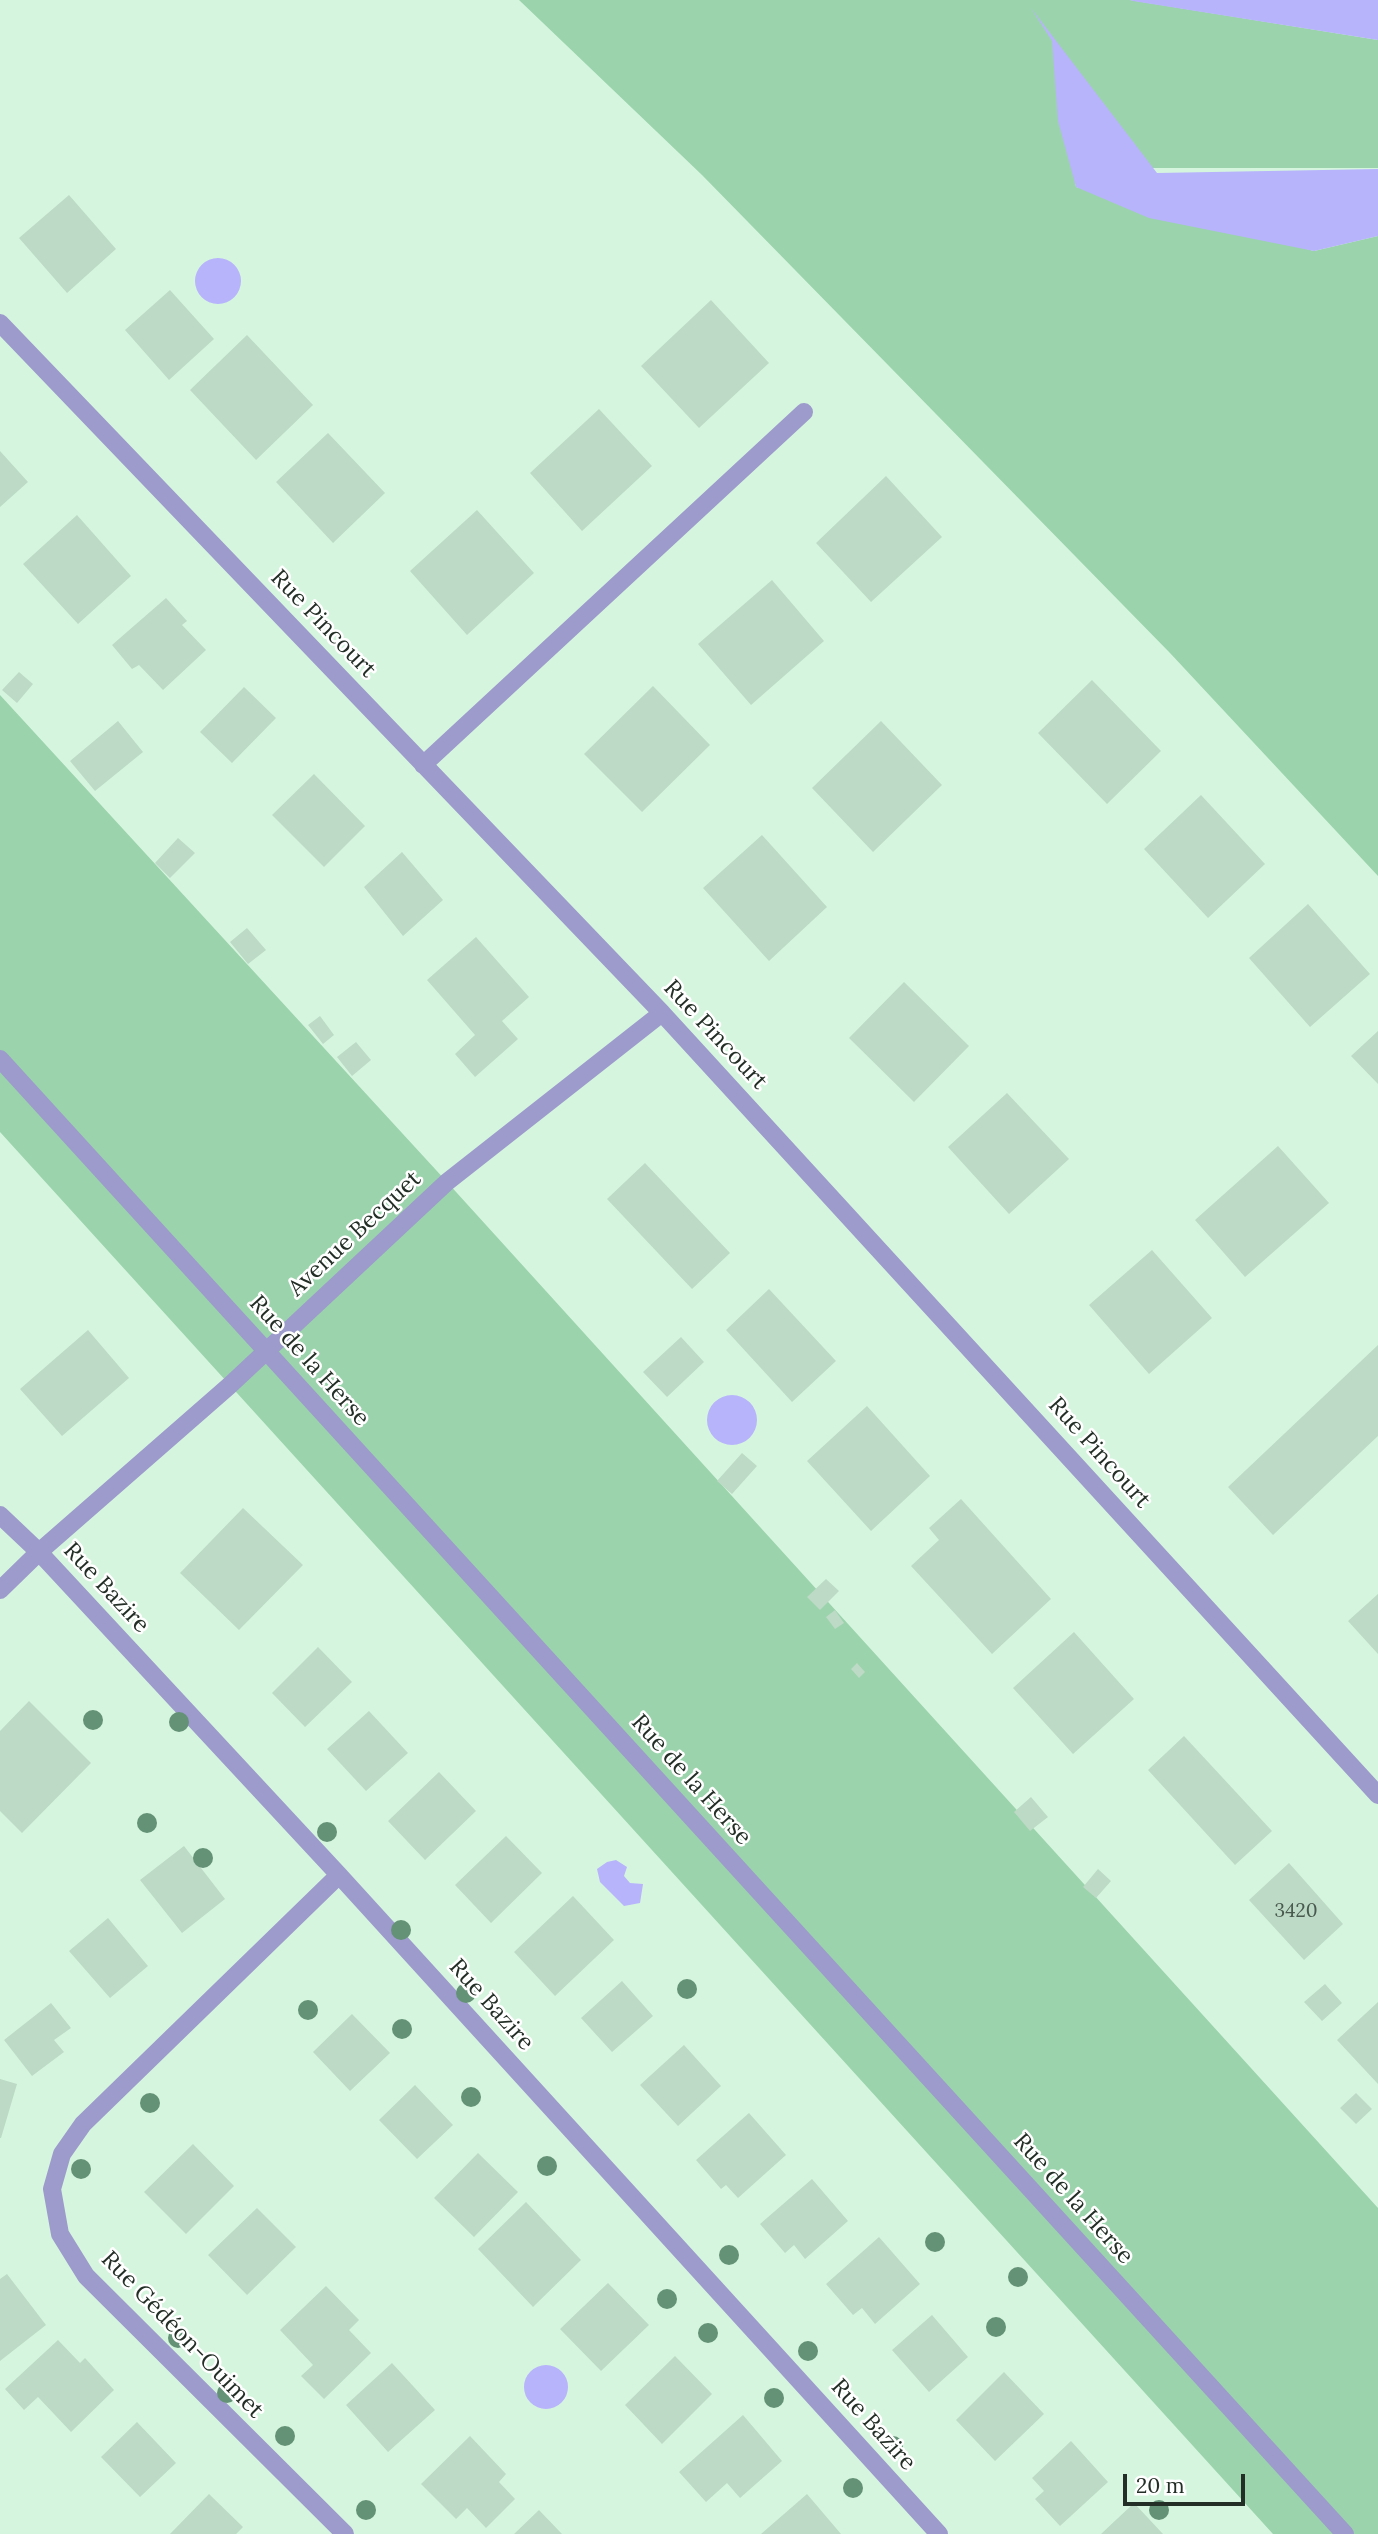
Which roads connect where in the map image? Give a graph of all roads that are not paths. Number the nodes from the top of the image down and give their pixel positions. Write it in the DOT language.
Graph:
graph roads {
  1 [pos="0,323"];
  2 [pos="804,412"];
  3 [pos="423,765"];
  4 [pos="662,1013"];
  5 [pos="0,1059"];
  6 [pos="267,1351"];
  7 [pos="0,1516"];
  8 [pos="39,1552"];
  9 [pos="0,1590"];
  10 [pos="1378,1795"];
  11 [pos="339,1875"];
  12 [pos="345,2534"];
  13 [pos="939,2534"];
  14 [pos="1345,2534"];
  1 -- 3 [label="street, Rue Pincourt"];
  2 -- 3 [label="street"];
  3 -- 4 [label="street, Rue Pincourt"];
  4 -- 6 [label="street, Avenue Becquet"];
  4 -- 10 [label="street, Rue Pincourt"];
  5 -- 6 [label="street, Rue de la Herse"];
  6 -- 8 [label="street, Avenue Becquet"];
  6 -- 14 [label="street, Rue de la Herse"];
  7 -- 8 [label="street, Rue Bazire"];
  8 -- 9 [label="street, Avenue Becquet"];
  8 -- 11 [label="street, Rue Bazire"];
  11 -- 12 [label="street, Rue Gédéon-Ouimet"];
  11 -- 13 [label="street, Rue Bazire"];
}
